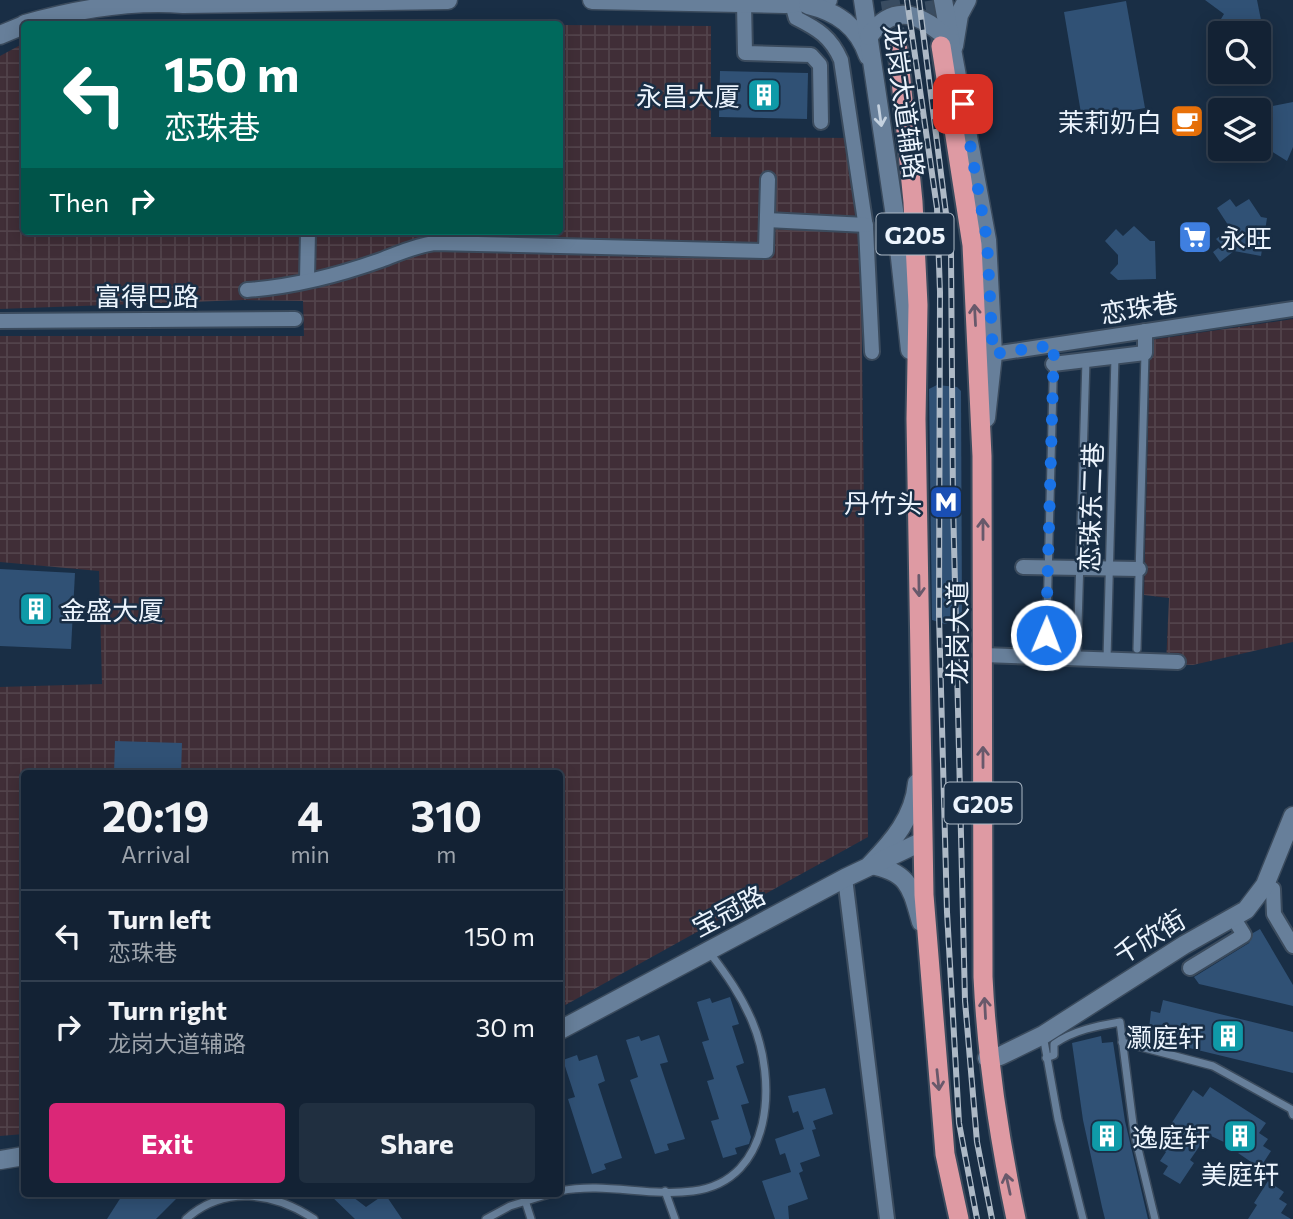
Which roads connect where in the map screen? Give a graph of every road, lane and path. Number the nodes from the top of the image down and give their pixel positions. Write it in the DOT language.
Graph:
graph roads {
  1 [pos="448,0"];
  2 [pos="592,0"];
  3 [pos="828,0"];
  4 [pos="863,0"];
  5 [pos="943,0"];
  6 [pos="967,0"];
  7 [pos="155,1"];
  8 [pos="289,1"];
  9 [pos="744,3"];
  10 [pos="796,3"];
  11 [pos="42,21"];
  12 [pos="21,27"];
  13 [pos="0,35"];
  14 [pos="869,36"];
  15 [pos="949,47"];
  16 [pos="898,50"];
  17 [pos="874,71"];
  18 [pos="821,122"];
  19 [pos="768,179"];
  20 [pos="767,220"];
  21 [pos="866,225"];
  22 [pos="308,235"];
  23 [pos="417,238"];
  24 [pos="307,280"];
  25 [pos="247,290"];
  26 [pos="1293,309"];
  27 [pos="295,319"];
  28 [pos="0,321"];
  29 [pos="1145,331"];
  30 [pos="1054,345"];
  31 [pos="872,352"];
  32 [pos="1145,353"];
  33 [pos="993,354"];
  34 [pos="1115,356"];
  35 [pos="1086,360"];
  36 [pos="1053,364"];
  37 [pos="916,419"];
  38 [pos="982,456"];
  39 [pos="1023,567"];
  40 [pos="1048,567"];
  41 [pos="1079,567"];
  42 [pos="1110,568"];
  43 [pos="1139,569"];
  44 [pos="1136,649"];
  45 [pos="983,655"];
  46 [pos="1046,657"];
  47 [pos="1077,659"];
  48 [pos="1107,660"];
  49 [pos="1178,662"];
  50 [pos="921,748"];
  51 [pos="1293,816"];
  52 [pos="923,841"];
  53 [pos="870,865"];
  54 [pos="845,878"];
  55 [pos="1265,885"];
  56 [pos="1233,917"];
  57 [pos="927,945"];
  58 [pos="1293,946"];
  59 [pos="708,950"];
  60 [pos="1190,968"];
  61 [pos="563,1028"];
  62 [pos="1043,1035"];
  63 [pos="1122,1042"];
  64 [pos="987,1058"];
  65 [pos="1046,1058"];
  66 [pos="1293,1115"];
  67 [pos="21,1156"];
  68 [pos="0,1160"];
  69 [pos="563,1191"];
  70 [pos="665,1191"];
  71 [pos="215,1197"];
  72 [pos="263,1197"];
  73 [pos="524,1197"];
  74 [pos="186,1219"];
  75 [pos="314,1219"];
  76 [pos="486,1219"];
  77 [pos="531,1219"];
  78 [pos="675,1219"];
  79 [pos="887,1219"];
  80 [pos="959,1219"];
  81 [pos="1016,1219"];
  82 [pos="1083,1219"];
  83 [pos="1155,1219"];
  1 -- 8 [label="street"];
  2 -- 9 [label="street"];
  3 -- 10 [label="street"];
  4 -- 14 [label="street, 龙岗大道辅路"];
  5 -- 15 [label="street, 龙岗大道辅路"];
  6 -- 15 [label="street"];
  7 -- 8 [label="street"];
  7 -- 11 [label="street"];
  9 -- 10 [label="street"];
  9 -- 18 [label="street"];
  10 -- 17 [label="street"];
  10 -- 21 [label="street"];
  12 -- 13 [label="street"];
  14 -- 15 [label="street"];
  14 -- 17 [label="street, 龙岗大道辅路"];
  15 -- 33 [label="street, 龙岗大道辅路"];
  38 -- 15 [label="highway, 龙岗大道 / G205, one-way"];
  16 -- 37 [label="highway, 龙岗大道 / G205"];
  17 -- 37 [label="street, 龙岗大道辅路, one-way"];
  19 -- 20 [label="street"];
  20 -- 21 [label="street"];
  20 -- 23 [label="street"];
  21 -- 31 [label="street"];
  22 -- 24 [label="street"];
  23 -- 24 [label="street"];
  24 -- 25 [label="street"];
  26 -- 29 [label="street, 恋珠巷"];
  27 -- 28 [label="street, 富得巴路"];
  29 -- 30 [label="street, 恋珠巷"];
  29 -- 32 [label="street"];
  30 -- 33 [label="street, 恋珠巷"];
  30 -- 36 [label="lane"];
  32 -- 34 [label="street"];
  32 -- 43 [label="lane"];
  33 -- 38 [label="street, 龙岗大道辅路"];
  34 -- 35 [label="street"];
  34 -- 42 [label="lane, 恋珠东二巷"];
  35 -- 36 [label="street"];
  35 -- 41 [label="lane"];
  36 -- 40 [label="lane"];
  37 -- 50 [label="highway, 龙岗大道 / G205, one-way"];
  45 -- 38 [label="highway, 龙岗大道 / G205, one-way"];
  39 -- 40 [label="street"];
  40 -- 41 [label="street"];
  40 -- 46 [label="lane"];
  41 -- 42 [label="street"];
  41 -- 47 [label="lane"];
  42 -- 43 [label="street"];
  42 -- 48 [label="lane, 恋珠东二巷"];
  43 -- 44 [label="lane"];
  45 -- 46 [label="street"];
  64 -- 45 [label="highway, 龙岗大道 / G205, one-way"];
  46 -- 47 [label="street"];
  47 -- 48 [label="street"];
  48 -- 49 [label="street"];
  50 -- 52 [label="highway, 龙岗大道 / G205"];
  50 -- 53 [label="street"];
  51 -- 55 [label="street, 千欣街"];
  52 -- 53 [label="street, 宝冠路"];
  52 -- 57 [label="highway, 龙岗大道 / G205"];
  53 -- 54 [label="street, 宝冠路"];
  53 -- 57 [label="street"];
  54 -- 59 [label="street, 宝冠路"];
  54 -- 79 [label="street"];
  55 -- 56 [label="street, 千欣街"];
  55 -- 58 [label="street"];
  56 -- 60 [label="street"];
  56 -- 62 [label="street, 千欣街"];
  57 -- 80 [label="highway, 龙岗大道 / G205, one-way"];
  59 -- 61 [label="street, 宝冠路"];
  59 -- 70 [label="lane"];
  62 -- 64 [label="street, 千欣街"];
  62 -- 65 [label="lane"];
  63 -- 65 [label="lane"];
  63 -- 66 [label="lane"];
  63 -- 83 [label="lane"];
  81 -- 64 [label="highway, 龙岗大道 / G205, one-way"];
  65 -- 82 [label="lane"];
  67 -- 68 [label="street"];
  69 -- 70 [label="lane"];
  70 -- 78 [label="lane"];
  71 -- 74 [label="lane"];
  72 -- 75 [label="lane"];
  73 -- 76 [label="lane"];
  73 -- 77 [label="lane"];
}
